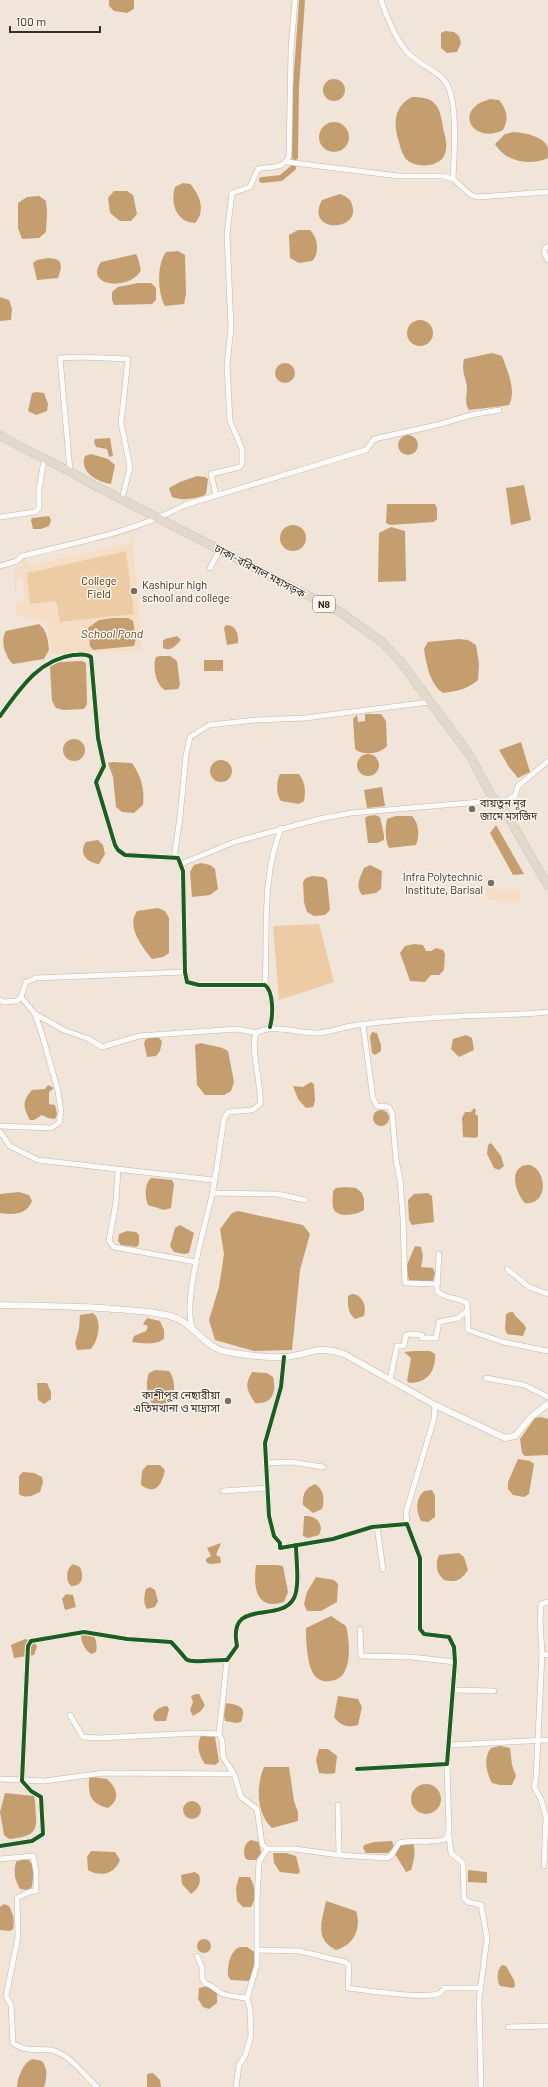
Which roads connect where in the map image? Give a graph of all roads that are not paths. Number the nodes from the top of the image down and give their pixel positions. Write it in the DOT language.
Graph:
graph roads {
  1 [pos="296,0"];
  2 [pos="381,0"];
  3 [pos="287,162"];
  4 [pos="453,179"];
  5 [pos="548,192"];
  6 [pos="548,246"];
  7 [pos="548,260"];
  8 [pos="499,410"];
  9 [pos="0,435"];
  10 [pos="44,460"];
  11 [pos="70,470"];
  12 [pos="216,495"];
  13 [pos="122,499"];
  14 [pos="0,517"];
  15 [pos="160,518"];
  16 [pos="224,550"];
  17 [pos="0,566"];
  18 [pos="210,568"];
  19 [pos="429,702"];
  20 [pos="0,716"];
  21 [pos="548,761"];
  22 [pos="492,797"];
  23 [pos="501,804"];
  24 [pos="281,828"];
  25 [pos="174,858"];
  26 [pos="181,864"];
  27 [pos="548,886"];
  28 [pos="185,972"];
  29 [pos="264,985"];
  30 [pos="21,996"];
  31 [pos="0,1000"];
  32 [pos="548,1012"];
  33 [pos="36,1014"];
  34 [pos="363,1025"];
  35 [pos="270,1027"];
  36 [pos="257,1033"];
  37 [pos="0,1126"];
  38 [pos="0,1132"];
  39 [pos="118,1170"];
  40 [pos="213,1180"];
  41 [pos="212,1193"];
  42 [pos="305,1200"];
  43 [pos="439,1254"];
  44 [pos="196,1262"];
  45 [pos="507,1269"];
  46 [pos="436,1284"];
  47 [pos="548,1294"];
  48 [pos="0,1305"];
  49 [pos="467,1311"];
  50 [pos="192,1327"];
  51 [pos="548,1352"];
  52 [pos="284,1357"];
  53 [pos="486,1378"];
  54 [pos="390,1380"];
  55 [pos="548,1398"];
  56 [pos="548,1404"];
  57 [pos="435,1405"];
  58 [pos="266,1464"];
  59 [pos="323,1467"];
  60 [pos="267,1488"];
  61 [pos="223,1491"];
  62 [pos="407,1524"];
  63 [pos="377,1527"];
  64 [pos="296,1545"];
  65 [pos="383,1569"];
  66 [pos="548,1602"];
  67 [pos="360,1629"];
  68 [pos="545,1655"];
  69 [pos="227,1660"];
  70 [pos="455,1662"];
  71 [pos="454,1690"];
  72 [pos="494,1691"];
  73 [pos="70,1715"];
  74 [pos="219,1734"];
  75 [pos="548,1740"];
  76 [pos="538,1741"];
  77 [pos="450,1745"];
  78 [pos="447,1764"];
  79 [pos="357,1769"];
  80 [pos="234,1774"];
  81 [pos="0,1779"];
  82 [pos="22,1781"];
  83 [pos="338,1805"];
  84 [pos="449,1836"];
  85 [pos="0,1846"];
  86 [pos="267,1849"];
  87 [pos="339,1855"];
  88 [pos="0,1859"];
  89 [pos="544,1866"];
  90 [pos="257,1950"];
  91 [pos="198,1956"];
  92 [pos="480,1988"];
  93 [pos="248,1998"];
  94 [pos="548,2026"];
  95 [pos="508,2027"];
  96 [pos="97,2087"];
  97 [pos="236,2087"];
  98 [pos="481,2087"];
  1 -- 3 [label="street"];
  2 -- 4 [label="street"];
  3 -- 4 [label="street"];
  3 -- 12 [label="street"];
  4 -- 5 [label="street"];
  6 -- 7 [label="street"];
  8 -- 12 [label="street"];
  9 -- 10 [label="highway, ঢাকা-বরিশাল মহাসড়ক / N8"];
  10 -- 11 [label="highway, ঢাকা-বরিশাল মহাসড়ক / N8"];
  10 -- 14 [label="street"];
  11 -- 13 [label="highway, ঢাকা-বরিশাল মহাসড়ক / N8"];
  11 -- 13 [label="street"];
  12 -- 15 [label="street"];
  13 -- 15 [label="highway, ঢাকা-বরিশাল মহাসড়ক / N8"];
  15 -- 16 [label="highway, ঢাকা-বরিশাল মহাসড়ক / N8"];
  15 -- 17 [label="street"];
  16 -- 18 [label="street"];
  16 -- 19 [label="highway, ঢাকা-বরিশাল মহাসড়ক / N8"];
  19 -- 22 [label="highway, ঢাকা-বরিশাল মহাসড়ক / N8"];
  19 -- 25 [label="street"];
  20 -- 25 [label="street"];
  21 -- 23 [label="street"];
  22 -- 23 [label="highway, ঢাকা-বরিশাল মহাসড়ক / N8"];
  22 -- 24 [label="street"];
  23 -- 27 [label="highway, ঢাকা-বরিশাল মহাসড়ক / N8"];
  24 -- 26 [label="street"];
  24 -- 29 [label="street"];
  25 -- 26 [label="street"];
  26 -- 28 [label="street"];
  28 -- 29 [label="street"];
  28 -- 30 [label="street"];
  29 -- 35 [label="street"];
  30 -- 31 [label="street"];
  30 -- 33 [label="street"];
  32 -- 34 [label="street"];
  33 -- 36 [label="street"];
  33 -- 37 [label="street"];
  34 -- 35 [label="street"];
  34 -- 46 [label="street"];
  35 -- 36 [label="street"];
  36 -- 40 [label="street"];
  38 -- 39 [label="street"];
  39 -- 40 [label="street"];
  39 -- 44 [label="street"];
  40 -- 41 [label="street"];
  41 -- 42 [label="street"];
  41 -- 44 [label="street"];
  43 -- 46 [label="street"];
  44 -- 50 [label="street"];
  45 -- 47 [label="street"];
  46 -- 49 [label="street"];
  48 -- 50 [label="street"];
  49 -- 51 [label="street"];
  49 -- 54 [label="street"];
  50 -- 52 [label="street"];
  52 -- 54 [label="street"];
  52 -- 58 [label="street"];
  53 -- 55 [label="street"];
  54 -- 57 [label="street"];
  56 -- 57 [label="street"];
  57 -- 62 [label="street"];
  58 -- 59 [label="street"];
  58 -- 60 [label="street"];
  60 -- 61 [label="street"];
  60 -- 64 [label="street"];
  62 -- 63 [label="street"];
  62 -- 70 [label="street"];
  63 -- 64 [label="street"];
  63 -- 65 [label="street"];
  64 -- 69 [label="street"];
  66 -- 68 [label="street"];
  67 -- 70 [label="street"];
  68 -- 76 [label="street"];
  69 -- 74 [label="street"];
  69 -- 82 [label="street"];
  70 -- 71 [label="street"];
  71 -- 72 [label="street"];
  71 -- 77 [label="street"];
  73 -- 74 [label="street"];
  74 -- 80 [label="street"];
  75 -- 76 [label="street"];
  76 -- 77 [label="street"];
  76 -- 89 [label="street"];
  77 -- 78 [label="street"];
  78 -- 79 [label="street"];
  78 -- 84 [label="street"];
  80 -- 82 [label="street"];
  80 -- 86 [label="street"];
  81 -- 82 [label="street"];
  82 -- 85 [label="street"];
  83 -- 87 [label="street"];
  84 -- 87 [label="street"];
  84 -- 92 [label="street"];
  86 -- 87 [label="street"];
  86 -- 90 [label="street"];
  88 -- 96 [label="street"];
  90 -- 92 [label="street"];
  90 -- 93 [label="street"];
  91 -- 93 [label="street"];
  92 -- 98 [label="street"];
  93 -- 97 [label="street"];
  94 -- 95 [label="street"];
}
